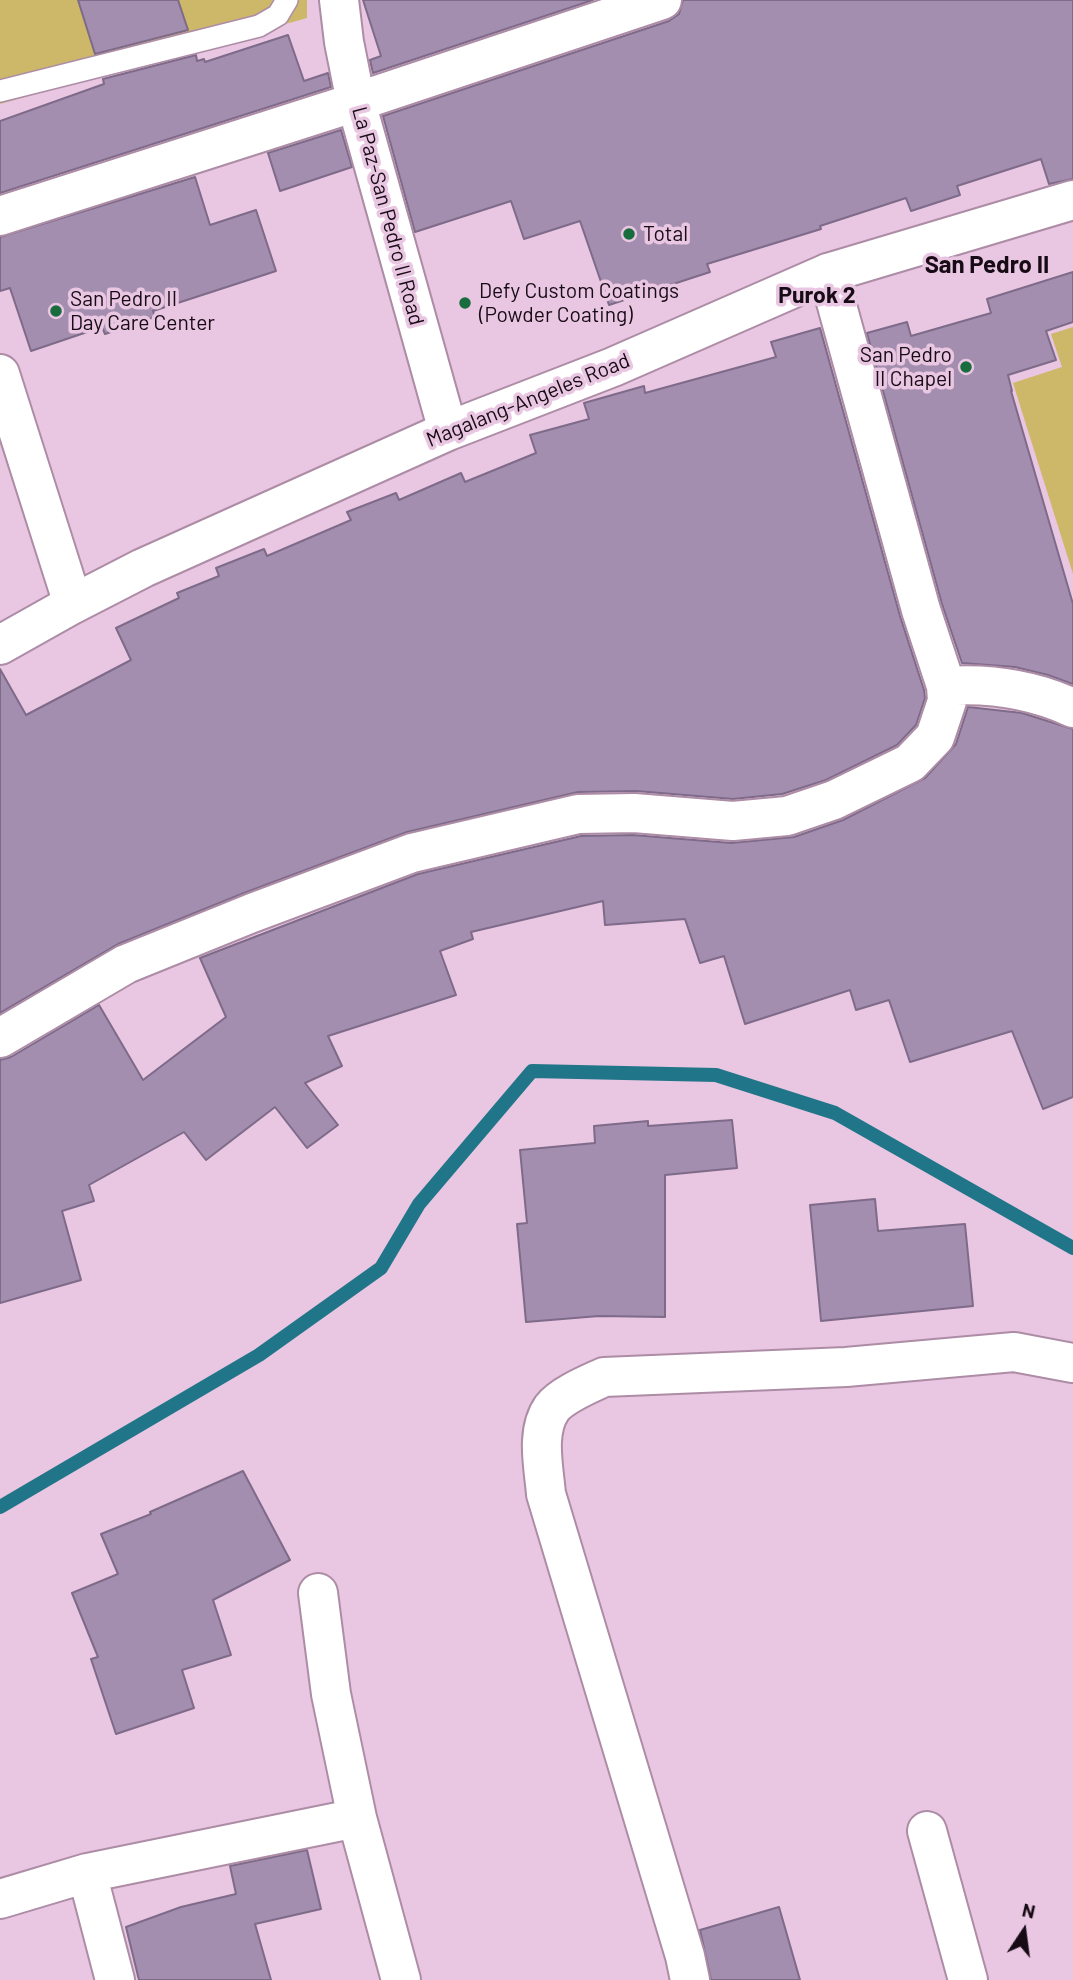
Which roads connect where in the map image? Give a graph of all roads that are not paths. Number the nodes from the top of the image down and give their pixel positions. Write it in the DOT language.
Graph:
graph roads {
  1 [pos="288,0"];
  2 [pos="340,0"];
  3 [pos="662,0"];
  4 [pos="0,91"];
  5 [pos="356,102"];
  6 [pos="1073,200"];
  7 [pos="0,216"];
  8 [pos="828,273"];
  9 [pos="0,374"];
  10 [pos="448,430"];
  11 [pos="73,604"];
  12 [pos="0,645"];
  13 [pos="946,686"];
  14 [pos="1073,708"];
  15 [pos="0,1038"];
  16 [pos="1073,1363"];
  17 [pos="318,1593"];
  18 [pos="357,1818"];
  19 [pos="927,1831"];
  20 [pos="87,1873"];
  21 [pos="0,1899"];
  22 [pos="116,1980"];
  23 [pos="401,1980"];
  24 [pos="690,1980"];
  25 [pos="968,1980"];
  1 -- 4 [label="lane"];
  2 -- 5 [label="street, La Paz-San Pedro II Road"];
  3 -- 5 [label="street"];
  5 -- 7 [label="street"];
  5 -- 10 [label="street, La Paz-San Pedro II Road"];
  6 -- 8 [label="street, Magalang-Angeles Road"];
  8 -- 10 [label="street, Magalang-Angeles Road"];
  8 -- 13 [label="street"];
  9 -- 11 [label="street"];
  10 -- 11 [label="street, Magalang-Angeles Road"];
  11 -- 12 [label="street, Magalang-Angeles Road"];
  13 -- 14 [label="street"];
  13 -- 15 [label="street"];
  16 -- 24 [label="street"];
  17 -- 18 [label="street"];
  18 -- 20 [label="street"];
  18 -- 23 [label="street"];
  19 -- 25 [label="street"];
  20 -- 21 [label="street"];
  20 -- 22 [label="street"];
}
